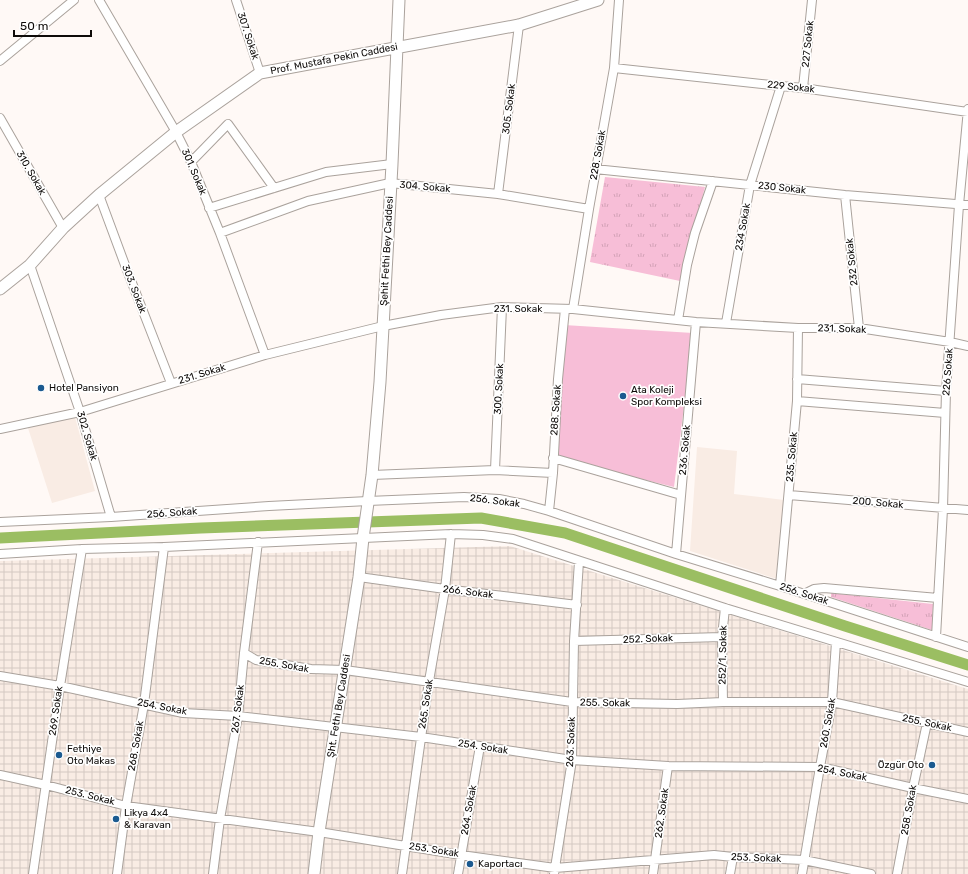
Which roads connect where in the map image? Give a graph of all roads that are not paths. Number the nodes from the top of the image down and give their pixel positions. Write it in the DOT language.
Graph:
graph roads {
  1 [pos="74,0"];
  2 [pos="99,0"];
  3 [pos="236,0"];
  4 [pos="399,0"];
  5 [pos="598,0"];
  6 [pos="620,0"];
  7 [pos="812,0"];
  8 [pos="519,24"];
  9 [pos="397,47"];
  10 [pos="1,59"];
  11 [pos="614,68"];
  12 [pos="260,73"];
  13 [pos="782,86"];
  14 [pos="803,88"];
  15 [pos="968,109"];
  16 [pos="968,112"];
  17 [pos="0,118"];
  18 [pos="176,132"];
  19 [pos="191,162"];
  20 [pos="392,164"];
  21 [pos="595,169"];
  22 [pos="713,181"];
  23 [pos="390,183"];
  24 [pos="750,185"];
  25 [pos="274,188"];
  26 [pos="498,194"];
  27 [pos="99,195"];
  28 [pos="845,195"];
  29 [pos="959,205"];
  30 [pos="968,205"];
  31 [pos="209,208"];
  32 [pos="588,209"];
  33 [pos="63,228"];
  34 [pos="220,233"];
  35 [pos="30,265"];
  36 [pos="0,289"];
  37 [pos="502,307"];
  38 [pos="569,309"];
  39 [pos="678,320"];
  40 [pos="696,322"];
  41 [pos="726,323"];
  42 [pos="383,326"];
  43 [pos="798,328"];
  44 [pos="859,328"];
  45 [pos="950,342"];
  46 [pos="968,346"];
  47 [pos="265,355"];
  48 [pos="797,379"];
  49 [pos="171,383"];
  50 [pos="946,391"];
  51 [pos="797,401"];
  52 [pos="80,412"];
  53 [pos="945,413"];
  54 [pos="0,429"];
  55 [pos="553,458"];
  56 [pos="495,470"];
  57 [pos="553,473"];
  58 [pos="372,475"];
  59 [pos="681,495"];
  60 [pos="789,495"];
  61 [pos="368,501"];
  62 [pos="943,508"];
  63 [pos="968,510"];
  64 [pos="549,511"];
  65 [pos="111,517"];
  66 [pos="0,522"];
  67 [pos="451,534"];
  68 [pos="363,538"];
  69 [pos="258,542"];
  70 [pos="164,547"];
  71 [pos="82,549"];
  72 [pos="0,554"];
  73 [pos="676,554"];
  74 [pos="580,561"];
  75 [pos="359,577"];
  76 [pos="780,586"];
  77 [pos="445,589"];
  78 [pos="804,594"];
  79 [pos="938,598"];
  80 [pos="577,605"];
  81 [pos="725,608"];
  82 [pos="936,636"];
  83 [pos="722,637"];
  84 [pos="574,641"];
  85 [pos="836,642"];
  86 [pos="968,647"];
  87 [pos="244,653"];
  88 [pos="345,670"];
  89 [pos="0,676"];
  90 [pos="429,681"];
  91 [pos="968,682"];
  92 [pos="60,686"];
  93 [pos="572,702"];
  94 [pos="723,702"];
  95 [pos="832,702"];
  96 [pos="144,704"];
  97 [pos="238,716"];
  98 [pos="927,723"];
  99 [pos="335,727"];
  100 [pos="968,732"];
  101 [pos="421,737"];
  102 [pos="480,746"];
  103 [pos="572,760"];
  104 [pos="668,766"];
  105 [pos="820,767"];
  106 [pos="0,775"];
  107 [pos="46,785"];
  108 [pos="913,788"];
  109 [pos="968,799"];
  110 [pos="126,806"];
  111 [pos="220,819"];
  112 [pos="319,832"];
  113 [pos="406,846"];
  114 [pos="461,855"];
  115 [pos="733,857"];
  116 [pos="655,860"];
  117 [pos="804,860"];
  118 [pos="555,871"];
  119 [pos="33,874"];
  120 [pos="116,874"];
  121 [pos="213,874"];
  122 [pos="314,874"];
  123 [pos="402,874"];
  124 [pos="458,874"];
  125 [pos="653,874"];
  126 [pos="730,874"];
  127 [pos="802,874"];
  128 [pos="871,874"];
  129 [pos="897,874"];
  1 -- 10 [label="street"];
  2 -- 18 [label="street, 301. Sokak"];
  3 -- 12 [label="street, 307. Sokak"];
  4 -- 9 [label="street, Şehit Fethi Bey Caddesi"];
  5 -- 8 [label="street, Prof. Mustafa Pekin Caddesi"];
  6 -- 11 [label="street, 228. Sokak"];
  7 -- 14 [label="street, 227 Sokak"];
  8 -- 9 [label="street, Prof. Mustafa Pekin Caddesi"];
  8 -- 26 [label="street, 305. Sokak"];
  9 -- 12 [label="street, Prof. Mustafa Pekin Caddesi"];
  9 -- 20 [label="street, Şehit Fethi Bey Caddesi"];
  11 -- 13 [label="street, 229 Sokak"];
  11 -- 21 [label="street, 228. Sokak"];
  12 -- 18 [label="street, Prof. Mustafa Pekin Caddesi"];
  13 -- 14 [label="street, 229 Sokak"];
  13 -- 24 [label="street, 234 Sokak"];
  14 -- 16 [label="street, 229 Sokak"];
  15 -- 16 [label="street, 226 Sokak"];
  16 -- 29 [label="street, 226 Sokak"];
  17 -- 33 [label="street, 310. Sokak"];
  18 -- 19 [label="street, 301. Sokak"];
  18 -- 27 [label="street, Prof. Mustafa Pekin Caddesi"];
  19 -- 25 [label="street"];
  19 -- 31 [label="street, 301. Sokak"];
  20 -- 23 [label="street, Şehit Fethi Bey Caddesi"];
  20 -- 25 [label="street"];
  21 -- 22 [label="street, 230 Sokak"];
  21 -- 32 [label="street, 228. Sokak"];
  22 -- 24 [label="street, 230 Sokak"];
  22 -- 39 [label="street"];
  23 -- 26 [label="street, 304. Sokak"];
  23 -- 34 [label="street, 304. Sokak"];
  23 -- 42 [label="street, Şehit Fethi Bey Caddesi"];
  24 -- 28 [label="street, 230 Sokak"];
  24 -- 41 [label="street, 234 Sokak"];
  25 -- 31 [label="street"];
  26 -- 32 [label="street, 304. Sokak"];
  27 -- 33 [label="street, Prof. Mustafa Pekin Caddesi"];
  27 -- 49 [label="street, 303. Sokak"];
  28 -- 29 [label="street, 230 Sokak"];
  28 -- 44 [label="street, 232 Sokak"];
  29 -- 30 [label="street, 230 Sokak"];
  29 -- 45 [label="street, 226 Sokak"];
  31 -- 34 [label="street, 301. Sokak"];
  32 -- 38 [label="street, 228. Sokak"];
  33 -- 35 [label="street, Prof. Mustafa Pekin Caddesi"];
  34 -- 47 [label="street, 301. Sokak"];
  35 -- 36 [label="street, Prof. Mustafa Pekin Caddesi"];
  35 -- 52 [label="street, 302. Sokak"];
  37 -- 38 [label="street, 231. Sokak"];
  37 -- 42 [label="street, 231. Sokak"];
  37 -- 56 [label="street, 300. Sokak"];
  38 -- 39 [label="street, 231. Sokak"];
  38 -- 55 [label="street, 288. Sokak"];
  39 -- 40 [label="street, 231. Sokak"];
  40 -- 41 [label="street, 231. Sokak"];
  40 -- 59 [label="street, 236. Sokak"];
  41 -- 43 [label="street, 231. Sokak"];
  42 -- 47 [label="street, 231. Sokak"];
  42 -- 58 [label="street, Şehit Fethi Bey Caddesi"];
  43 -- 44 [label="street, 231. Sokak"];
  43 -- 48 [label="street, 235. Sokak"];
  44 -- 45 [label="street, 231. Sokak"];
  45 -- 46 [label="street, 231. Sokak"];
  45 -- 50 [label="street, 226 Sokak"];
  47 -- 49 [label="street, 231. Sokak"];
  48 -- 50 [label="street"];
  48 -- 51 [label="street, 235. Sokak"];
  49 -- 52 [label="street, 231. Sokak"];
  50 -- 53 [label="street, 226 Sokak"];
  51 -- 53 [label="street"];
  51 -- 60 [label="street, 235. Sokak"];
  52 -- 54 [label="street, 231. Sokak"];
  52 -- 65 [label="street, 302. Sokak"];
  53 -- 62 [label="street, 226 Sokak"];
  55 -- 57 [label="street, 288. Sokak"];
  55 -- 59 [label="street"];
  56 -- 57 [label="street"];
  56 -- 58 [label="street"];
  57 -- 64 [label="street, 288. Sokak"];
  58 -- 61 [label="street, Şehit Fethi Bey Caddesi"];
  59 -- 73 [label="street, 236. Sokak"];
  60 -- 62 [label="street, 200. Sokak"];
  60 -- 76 [label="street, 235. Sokak"];
  61 -- 64 [label="street, 256. Sokak"];
  61 -- 65 [label="street, 256. Sokak"];
  61 -- 68 [label="street, Şehit Fethi Bey Caddesi"];
  62 -- 63 [label="street, 200. Sokak"];
  62 -- 79 [label="street, 226 Sokak"];
  64 -- 73 [label="street, 256. Sokak"];
  65 -- 66 [label="street, 256. Sokak"];
  67 -- 68 [label="street"];
  67 -- 74 [label="street"];
  67 -- 77 [label="street, 265. Sokak"];
  68 -- 69 [label="street"];
  68 -- 75 [label="street, Şht. Fethi Bey Caddesi"];
  69 -- 70 [label="street"];
  69 -- 87 [label="street, 267. Sokak"];
  70 -- 71 [label="street"];
  70 -- 96 [label="street, 268. Sokak"];
  71 -- 72 [label="street"];
  71 -- 92 [label="street, 269. Sokak"];
  73 -- 76 [label="street, 256. Sokak"];
  74 -- 80 [label="street, 263. Sokak"];
  74 -- 81 [label="street"];
  75 -- 77 [label="street, 266. Sokak"];
  75 -- 88 [label="street, Şht. Fethi Bey Caddesi"];
  76 -- 78 [label="street, 256. Sokak"];
  77 -- 80 [label="street, 266. Sokak"];
  77 -- 90 [label="street, 265. Sokak"];
  78 -- 79 [label="street"];
  78 -- 82 [label="street, 256. Sokak"];
  79 -- 82 [label="street, 226 Sokak"];
  80 -- 84 [label="street, 263. Sokak"];
  81 -- 83 [label="street, 252/1. Sokak"];
  81 -- 85 [label="street"];
  82 -- 86 [label="street, 256. Sokak"];
  83 -- 84 [label="street, 252. Sokak"];
  83 -- 94 [label="street, 252/1. Sokak"];
  84 -- 93 [label="street, 263. Sokak"];
  85 -- 91 [label="street"];
  85 -- 95 [label="street, 260. Sokak"];
  87 -- 88 [label="street, 255. Sokak"];
  87 -- 97 [label="street, 267. Sokak"];
  88 -- 90 [label="street, 255. Sokak"];
  88 -- 99 [label="street, Şht. Fethi Bey Caddesi"];
  89 -- 92 [label="street, 254. Sokak"];
  90 -- 93 [label="street, 255. Sokak"];
  90 -- 101 [label="street, 265. Sokak"];
  92 -- 96 [label="street, 254. Sokak"];
  92 -- 107 [label="street, 269. Sokak"];
  93 -- 94 [label="street, 255. Sokak"];
  93 -- 103 [label="street, 263. Sokak"];
  94 -- 95 [label="street, 255. Sokak"];
  95 -- 98 [label="street, 255. Sokak"];
  95 -- 105 [label="street, 260. Sokak"];
  96 -- 97 [label="street, 254. Sokak"];
  96 -- 110 [label="street, 268. Sokak"];
  97 -- 99 [label="street, 254. Sokak"];
  97 -- 111 [label="street, 267. Sokak"];
  98 -- 100 [label="street, 255. Sokak"];
  98 -- 108 [label="street, 258. Sokak"];
  99 -- 101 [label="street, 254. Sokak"];
  99 -- 112 [label="street, Şht. Fethi Bey Caddesi"];
  101 -- 102 [label="street, 254. Sokak"];
  101 -- 113 [label="street, 265. Sokak"];
  102 -- 103 [label="street, 254. Sokak"];
  102 -- 114 [label="street, 264. Sokak"];
  103 -- 104 [label="street, 254. Sokak"];
  103 -- 118 [label="street, 263. Sokak"];
  104 -- 105 [label="street, 254. Sokak"];
  104 -- 116 [label="street, 262. Sokak"];
  105 -- 108 [label="street, 254. Sokak"];
  105 -- 117 [label="street, 260. Sokak"];
  106 -- 107 [label="street, 253. Sokak"];
  107 -- 110 [label="street, 253. Sokak"];
  107 -- 119 [label="street, 269. Sokak"];
  108 -- 109 [label="street, 254. Sokak"];
  108 -- 129 [label="street, 258. Sokak"];
  110 -- 111 [label="street, 253. Sokak"];
  110 -- 120 [label="street, 268. Sokak"];
  111 -- 112 [label="street, 253. Sokak"];
  111 -- 121 [label="street, 267. Sokak"];
  112 -- 113 [label="street, 253. Sokak"];
  112 -- 122 [label="street, Şht. Fethi Bey Caddesi"];
  113 -- 114 [label="street, 253. Sokak"];
  113 -- 123 [label="street, 265. Sokak"];
  114 -- 118 [label="street, 253. Sokak"];
  114 -- 124 [label="street, 264. Sokak"];
  115 -- 116 [label="street, 253. Sokak"];
  115 -- 117 [label="street, 253. Sokak"];
  115 -- 126 [label="street"];
  116 -- 118 [label="street, 253. Sokak"];
  116 -- 125 [label="street, 262. Sokak"];
  117 -- 127 [label="street, 260. Sokak"];
  117 -- 128 [label="street, 253. Sokak"];
}
